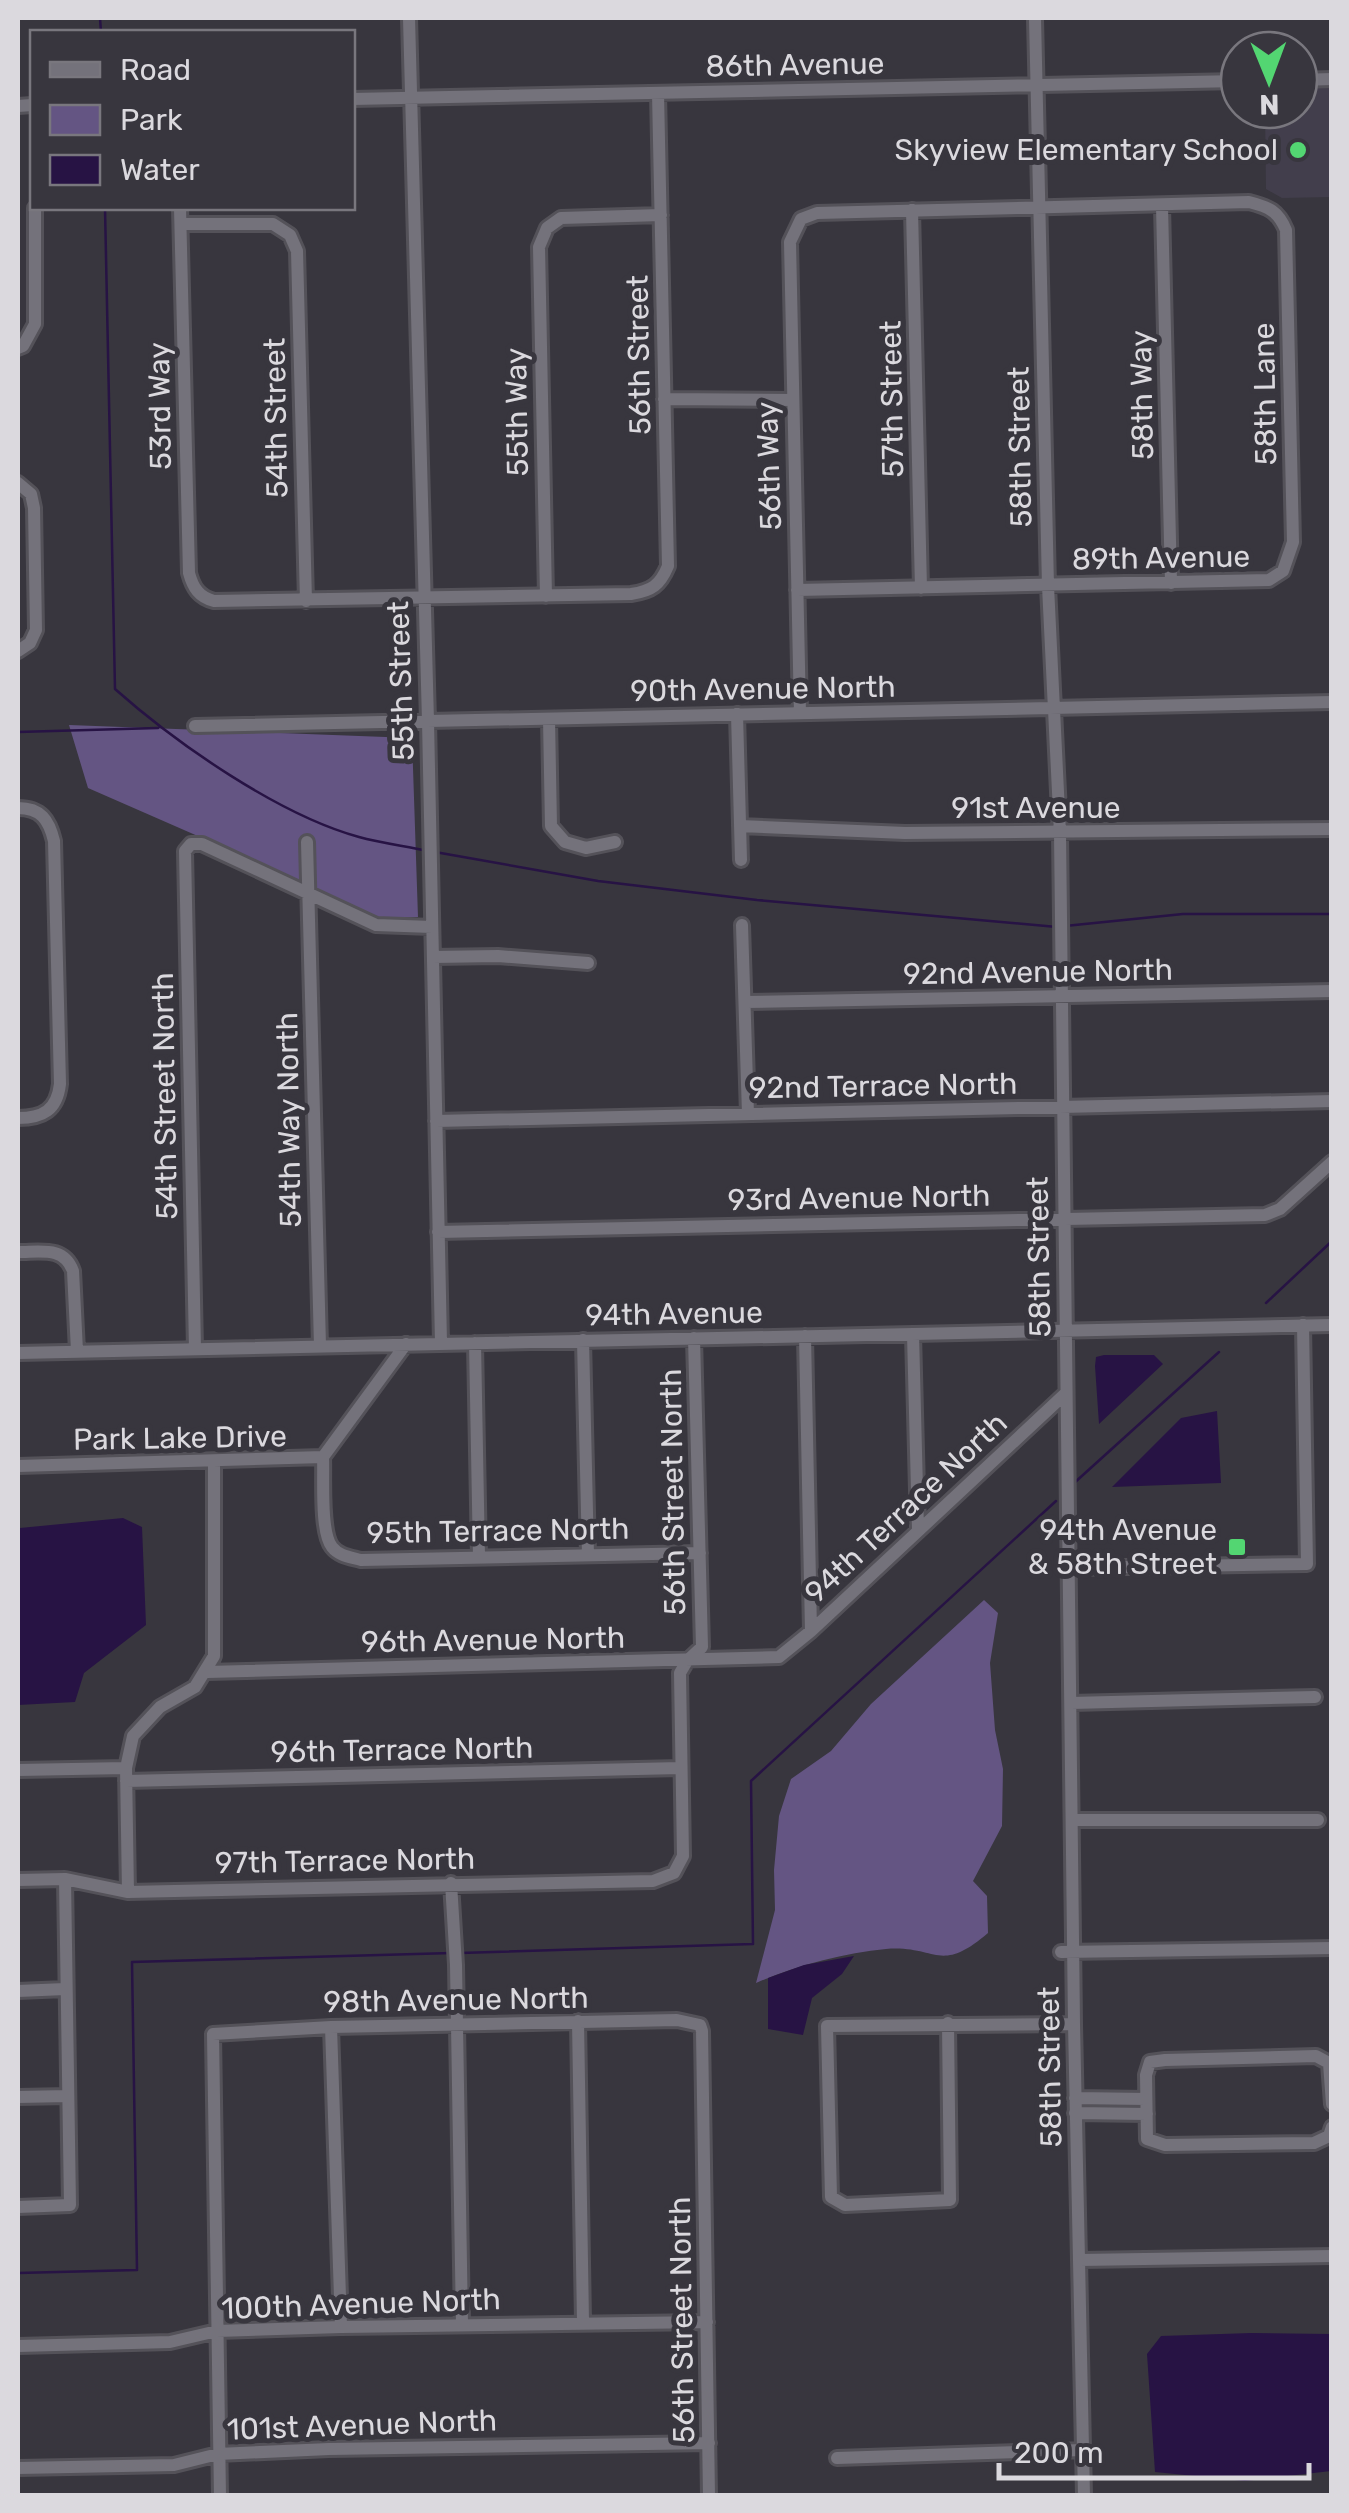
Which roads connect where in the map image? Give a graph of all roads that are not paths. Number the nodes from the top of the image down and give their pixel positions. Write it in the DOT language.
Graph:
graph roads {
  1 [pos="409,18"];
  2 [pos="1035,18"];
  3 [pos="1219,81"];
  4 [pos="1037,85"];
  5 [pos="658,93"];
  6 [pos="412,98"];
  7 [pos="355,99"];
  8 [pos="1162,206"];
  9 [pos="1041,208"];
  10 [pos="36,210"];
  11 [pos="180,210"];
  12 [pos="912,210"];
  13 [pos="662,215"];
  14 [pos="181,224"];
  15 [pos="36,225"];
  16 [pos="18,226"];
  17 [pos="20,347"];
  18 [pos="664,400"];
  19 [pos="792,400"];
  20 [pos="18,484"];
  21 [pos="1283,571"];
  22 [pos="1171,583"];
  23 [pos="1048,586"];
  24 [pos="921,588"];
  25 [pos="798,590"];
  26 [pos="546,596"];
  27 [pos="424,598"];
  28 [pos="306,602"];
  29 [pos="24,647"];
  30 [pos="1332,702"];
  31 [pos="1054,708"];
  32 [pos="800,713"];
  33 [pos="737,714"];
  34 [pos="549,718"];
  35 [pos="428,721"];
  36 [pos="194,726"];
  37 [pos="18,808"];
  38 [pos="740,826"];
  39 [pos="1332,829"];
  40 [pos="1060,834"];
  41 [pos="307,842"];
  42 [pos="614,842"];
  43 [pos="741,860"];
  44 [pos="309,892"];
  45 [pos="742,925"];
  46 [pos="432,927"];
  47 [pos="432,957"];
  48 [pos="588,963"];
  49 [pos="1332,991"];
  50 [pos="1060,996"];
  51 [pos="746,1002"];
  52 [pos="1332,1101"];
  53 [pos="1062,1107"];
  54 [pos="748,1114"];
  55 [pos="18,1118"];
  56 [pos="436,1121"];
  57 [pos="1332,1162"];
  58 [pos="1064,1219"];
  59 [pos="438,1232"];
  60 [pos="18,1252"];
  61 [pos="1303,1325"];
  62 [pos="1332,1325"];
  63 [pos="1064,1331"];
  64 [pos="912,1334"];
  65 [pos="805,1336"];
  66 [pos="694,1338"];
  67 [pos="583,1340"];
  68 [pos="441,1342"];
  69 [pos="476,1343"];
  70 [pos="406,1344"];
  71 [pos="320,1346"];
  72 [pos="195,1350"];
  73 [pos="77,1351"];
  74 [pos="18,1352"];
  75 [pos="1065,1394"];
  76 [pos="324,1457"];
  77 [pos="214,1463"];
  78 [pos="18,1466"];
  79 [pos="918,1529"];
  80 [pos="700,1553"];
  81 [pos="588,1555"];
  82 [pos="478,1557"];
  83 [pos="1069,1568"];
  84 [pos="811,1631"];
  85 [pos="779,1656"];
  86 [pos="687,1661"];
  87 [pos="207,1672"];
  88 [pos="1315,1697"];
  89 [pos="1070,1703"];
  90 [pos="680,1768"];
  91 [pos="18,1770"];
  92 [pos="126,1774"];
  93 [pos="1074,1820"];
  94 [pos="1318,1820"];
  95 [pos="674,1873"];
  96 [pos="65,1879"];
  97 [pos="18,1880"];
  98 [pos="451,1883"];
  99 [pos="128,1892"];
  100 [pos="1332,1948"];
  101 [pos="1068,1952"];
  102 [pos="66,1989"];
  103 [pos="18,1990"];
  104 [pos="578,2022"];
  105 [pos="948,2023"];
  106 [pos="1074,2024"];
  107 [pos="700,2025"];
  108 [pos="456,2026"];
  109 [pos="331,2027"];
  110 [pos="1330,2063"];
  111 [pos="68,2096"];
  112 [pos="18,2098"];
  113 [pos="1332,2104"];
  114 [pos="1075,2105"];
  115 [pos="1146,2106"];
  116 [pos="1330,2132"];
  117 [pos="18,2207"];
  118 [pos="1332,2256"];
  119 [pos="1080,2260"];
  120 [pos="583,2322"];
  121 [pos="707,2322"];
  122 [pos="462,2325"];
  123 [pos="341,2326"];
  124 [pos="217,2331"];
  125 [pos="18,2346"];
  126 [pos="709,2443"];
  127 [pos="1082,2450"];
  128 [pos="218,2454"];
  129 [pos="837,2458"];
  130 [pos="18,2468"];
  131 [pos="220,2496"];
  132 [pos="709,2496"];
  133 [pos="1084,2496"];
  1 -- 6 [label="street, 55th Street"];
  2 -- 4 [label="street, 58th Street"];
  3 -- 4 [label="street, 86th Avenue"];
  4 -- 5 [label="street, 86th Avenue"];
  4 -- 9 [label="street, 58th Street"];
  5 -- 6 [label="street, 86th Avenue"];
  5 -- 13 [label="street, 56th Street"];
  6 -- 7 [label="street, 86th Avenue"];
  6 -- 27 [label="street, 55th Street"];
  8 -- 9 [label="street"];
  8 -- 21 [label="street, 58th Lane"];
  8 -- 22 [label="street, 58th Way"];
  9 -- 12 [label="street"];
  9 -- 23 [label="street, 58th Street"];
  10 -- 15 [label="street"];
  11 -- 14 [label="street, 53rd Way"];
  12 -- 19 [label="street, 56th Way"];
  12 -- 24 [label="street, 57th Street"];
  13 -- 18 [label="street, 56th Street"];
  13 -- 26 [label="street, 55th Way"];
  14 -- 28 [label="street, 54th Street"];
  14 -- 28 [label="street, 53rd Way"];
  15 -- 16 [label="street"];
  15 -- 17 [label="street"];
  18 -- 19 [label="street"];
  18 -- 26 [label="street, 56th Street"];
  19 -- 25 [label="street, 56th Way"];
  20 -- 29 [label="street"];
  21 -- 22 [label="street, 89th Avenue"];
  22 -- 23 [label="street, 89th Avenue"];
  23 -- 24 [label="street, 89th Avenue"];
  23 -- 31 [label="street, 58th Street"];
  24 -- 25 [label="street, 89th Avenue"];
  25 -- 32 [label="street, 56th Way"];
  26 -- 27 [label="street"];
  27 -- 28 [label="street"];
  27 -- 35 [label="street, 55th Street"];
  30 -- 31 [label="street, 90th Avenue North"];
  31 -- 32 [label="street, 90th Avenue North"];
  31 -- 40 [label="street, 58th Street"];
  32 -- 33 [label="street, 90th Avenue North"];
  33 -- 34 [label="street, 90th Avenue North"];
  33 -- 38 [label="street"];
  34 -- 35 [label="street, 90th Avenue North"];
  34 -- 42 [label="street"];
  35 -- 36 [label="street, 90th Avenue North"];
  35 -- 46 [label="street, 55th Street"];
  37 -- 55 [label="street"];
  38 -- 40 [label="street, 91st Avenue"];
  38 -- 43 [label="street"];
  39 -- 40 [label="street, 91st Avenue"];
  40 -- 50 [label="street, 58th Street"];
  41 -- 44 [label="street, 54th Way North"];
  44 -- 46 [label="street"];
  44 -- 71 [label="street, 54th Way North"];
  44 -- 72 [label="street, 54th Street North"];
  45 -- 51 [label="street"];
  46 -- 47 [label="street, 55th Street"];
  47 -- 48 [label="street"];
  47 -- 56 [label="street, 55th Street"];
  49 -- 50 [label="street, 92nd Avenue North"];
  50 -- 51 [label="street, 92nd Avenue North"];
  50 -- 53 [label="street, 58th Street"];
  51 -- 54 [label="street"];
  52 -- 53 [label="street, 92nd Terrace North"];
  53 -- 54 [label="street, 92nd Terrace North"];
  53 -- 58 [label="street, 58th Street"];
  54 -- 56 [label="street, 92nd Terrace North"];
  56 -- 59 [label="street, 55th Street"];
  57 -- 58 [label="street, 93rd Avenue North"];
  58 -- 59 [label="street, 93rd Avenue North"];
  58 -- 63 [label="street, 58th Street"];
  59 -- 68 [label="street, 55th Street"];
  60 -- 73 [label="street"];
  61 -- 62 [label="street, 94th Avenue"];
  61 -- 63 [label="street, 94th Avenue"];
  61 -- 83 [label="street"];
  63 -- 64 [label="street, 94th Avenue"];
  63 -- 75 [label="street, 58th Street"];
  64 -- 65 [label="street, 94th Avenue"];
  64 -- 79 [label="street"];
  65 -- 66 [label="street, 94th Avenue"];
  65 -- 84 [label="street"];
  66 -- 67 [label="street, 94th Avenue"];
  66 -- 80 [label="street, 56th Street North"];
  67 -- 69 [label="street, 94th Avenue"];
  67 -- 81 [label="street"];
  68 -- 69 [label="street, 94th Avenue"];
  68 -- 70 [label="street, 94th Avenue"];
  69 -- 82 [label="street"];
  70 -- 71 [label="street, 94th Avenue"];
  70 -- 76 [label="street, Park Lake Drive"];
  71 -- 72 [label="street, 94th Avenue"];
  72 -- 73 [label="street, 94th Avenue"];
  73 -- 74 [label="street, 94th Avenue"];
  75 -- 79 [label="street, 94th Terrace North"];
  75 -- 83 [label="street, 58th Street"];
  76 -- 77 [label="street, Park Lake Drive"];
  76 -- 82 [label="street, 95th Terrace North"];
  77 -- 78 [label="street, Park Lake Drive"];
  77 -- 87 [label="street"];
  79 -- 84 [label="street, 94th Terrace North"];
  80 -- 81 [label="street, 95th Terrace North"];
  80 -- 86 [label="street, 56th Street North"];
  81 -- 82 [label="street, 95th Terrace North"];
  83 -- 89 [label="street, 58th Street"];
  84 -- 85 [label="street, 94th Terrace North"];
  85 -- 86 [label="street, 96th Avenue North"];
  86 -- 87 [label="street, 96th Avenue North"];
  86 -- 90 [label="street, 56th Street North"];
  87 -- 92 [label="street"];
  88 -- 89 [label="street"];
  89 -- 93 [label="street, 58th Street"];
  90 -- 92 [label="street, 96th Terrace North"];
  90 -- 95 [label="street, 56th Street North"];
  91 -- 92 [label="street, 96th Terrace North"];
  92 -- 99 [label="street"];
  93 -- 94 [label="street"];
  93 -- 101 [label="street, 58th Street"];
  95 -- 98 [label="street, 97th Terrace North"];
  96 -- 97 [label="street, 97th Terrace North"];
  96 -- 99 [label="street, 97th Terrace North"];
  96 -- 102 [label="street"];
  98 -- 99 [label="street, 97th Terrace North"];
  98 -- 108 [label="street"];
  100 -- 101 [label="street"];
  101 -- 106 [label="street, 58th Street"];
  102 -- 103 [label="street"];
  102 -- 111 [label="street"];
  104 -- 107 [label="street, 98th Avenue North"];
  104 -- 108 [label="street, 98th Avenue North"];
  104 -- 120 [label="street"];
  105 -- 105 [label="street"];
  105 -- 106 [label="street"];
  106 -- 114 [label="street, 58th Street"];
  107 -- 121 [label="street, 56th Street North"];
  108 -- 109 [label="street, 98th Avenue North"];
  108 -- 122 [label="street"];
  109 -- 123 [label="street"];
  109 -- 124 [label="street, 98th Avenue North"];
  110 -- 113 [label="street"];
  110 -- 115 [label="street"];
  111 -- 112 [label="street"];
  111 -- 117 [label="street"];
  114 -- 115 [label="street"];
  114 -- 119 [label="street, 58th Street"];
  115 -- 116 [label="street"];
  118 -- 119 [label="street"];
  119 -- 127 [label="street, 58th Street"];
  120 -- 121 [label="street, 100th Avenue North"];
  120 -- 122 [label="street, 100th Avenue North"];
  121 -- 126 [label="street, 56th Street North"];
  122 -- 123 [label="street, 100th Avenue North"];
  123 -- 124 [label="street, 100th Avenue North"];
  124 -- 125 [label="street, 100th Avenue North"];
  124 -- 128 [label="street"];
  126 -- 128 [label="street, 101st Avenue North"];
  126 -- 132 [label="street, 56th Street North"];
  127 -- 129 [label="street"];
  127 -- 133 [label="street, 58th Street"];
  128 -- 130 [label="street, 101st Avenue North"];
  128 -- 131 [label="street"];
}
